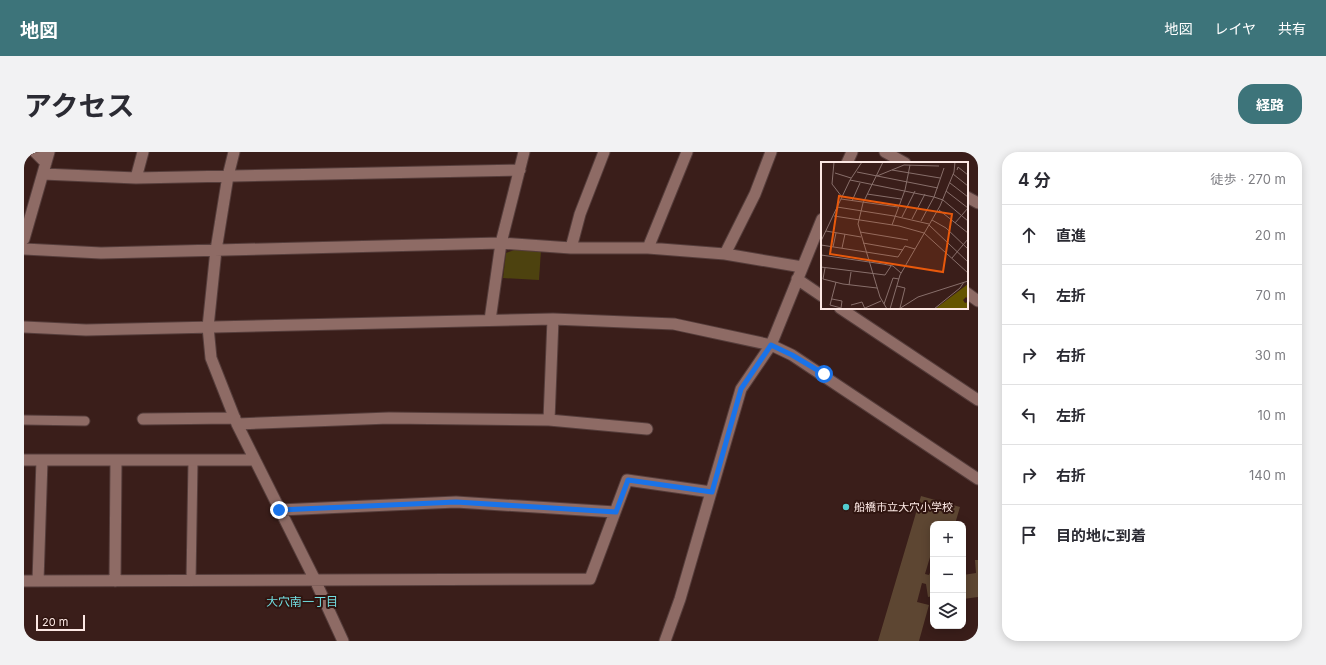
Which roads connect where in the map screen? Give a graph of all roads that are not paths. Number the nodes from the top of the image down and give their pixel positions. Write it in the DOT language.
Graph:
graph roads {
  1 [pos="34,152"];
  2 [pos="48,152"];
  3 [pos="143,152"];
  4 [pos="234,152"];
  5 [pos="524,152"];
  6 [pos="604,152"];
  7 [pos="687,152"];
  8 [pos="771,152"];
  9 [pos="852,152"];
  10 [pos="885,152"];
  11 [pos="847,162"];
  12 [pos="903,162"];
  13 [pos="44,169"];
  14 [pos="520,170"];
  15 [pos="228,176"];
  16 [pos="136,178"];
  17 [pos="968,198"];
  18 [pos="978,203"];
  19 [pos="821,224"];
  20 [pos="24,237"];
  21 [pos="502,243"];
  22 [pos="571,248"];
  23 [pos="648,248"];
  24 [pos="24,249"];
  25 [pos="216,250"];
  26 [pos="725,254"];
  27 [pos="802,267"];
  28 [pos="797,279"];
  29 [pos="968,294"];
  30 [pos="821,295"];
  31 [pos="978,301"];
  32 [pos="842,309"];
  33 [pos="490,320"];
  34 [pos="553,320"];
  35 [pos="24,327"];
  36 [pos="208,327"];
  37 [pos="771,345"];
  38 [pos="978,400"];
  39 [pos="143,419"];
  40 [pos="24,420"];
  41 [pos="549,420"];
  42 [pos="85,421"];
  43 [pos="236,421"];
  44 [pos="647,429"];
  45 [pos="24,460"];
  46 [pos="42,460"];
  47 [pos="116,460"];
  48 [pos="255,460"];
  49 [pos="192,461"];
  50 [pos="978,479"];
  51 [pos="712,492"];
  52 [pos="279,510"];
  53 [pos="616,512"];
  54 [pos="191,580"];
  55 [pos="315,580"];
  56 [pos="24,581"];
  57 [pos="38,581"];
  58 [pos="115,581"];
  59 [pos="343,641"];
  60 [pos="665,641"];
  1 -- 13 [label="street"];
  2 -- 13 [label="street"];
  3 -- 16 [label="street"];
  4 -- 15 [label="street"];
  5 -- 14 [label="street"];
  6 -- 22 [label="street"];
  7 -- 23 [label="street"];
  8 -- 26 [label="street"];
  9 -- 11 [label="street"];
  10 -- 12 [label="street"];
  13 -- 16 [label="street"];
  13 -- 20 [label="street"];
  14 -- 15 [label="street"];
  14 -- 21 [label="street"];
  15 -- 16 [label="street"];
  15 -- 25 [label="street"];
  17 -- 18 [label="street"];
  19 -- 27 [label="street"];
  21 -- 22 [label="street"];
  21 -- 25 [label="street"];
  21 -- 33 [label="street"];
  22 -- 23 [label="street"];
  23 -- 26 [label="street"];
  24 -- 25 [label="street"];
  25 -- 36 [label="street"];
  26 -- 27 [label="street"];
  27 -- 28 [label="street"];
  28 -- 30 [label="street"];
  28 -- 37 [label="street"];
  29 -- 31 [label="street"];
  32 -- 38 [label="street"];
  33 -- 34 [label="street"];
  33 -- 36 [label="street"];
  34 -- 37 [label="street"];
  34 -- 41 [label="street"];
  35 -- 36 [label="street"];
  36 -- 43 [label="street"];
  37 -- 50 [label="street"];
  37 -- 51 [label="street"];
  39 -- 43 [label="street"];
  40 -- 42 [label="lane"];
  41 -- 43 [label="street"];
  41 -- 44 [label="street"];
  43 -- 48 [label="street"];
  45 -- 46 [label="street"];
  46 -- 47 [label="street"];
  46 -- 57 [label="street"];
  47 -- 49 [label="street"];
  47 -- 58 [label="street"];
  48 -- 49 [label="street"];
  48 -- 52 [label="street"];
  49 -- 54 [label="lane"];
  51 -- 53 [label="street"];
  51 -- 60 [label="street"];
  52 -- 53 [label="street"];
  52 -- 55 [label="street"];
  53 -- 55 [label="street"];
  54 -- 55 [label="street"];
  54 -- 58 [label="street"];
  55 -- 59 [label="street"];
  56 -- 57 [label="street"];
  57 -- 58 [label="street"];
}
